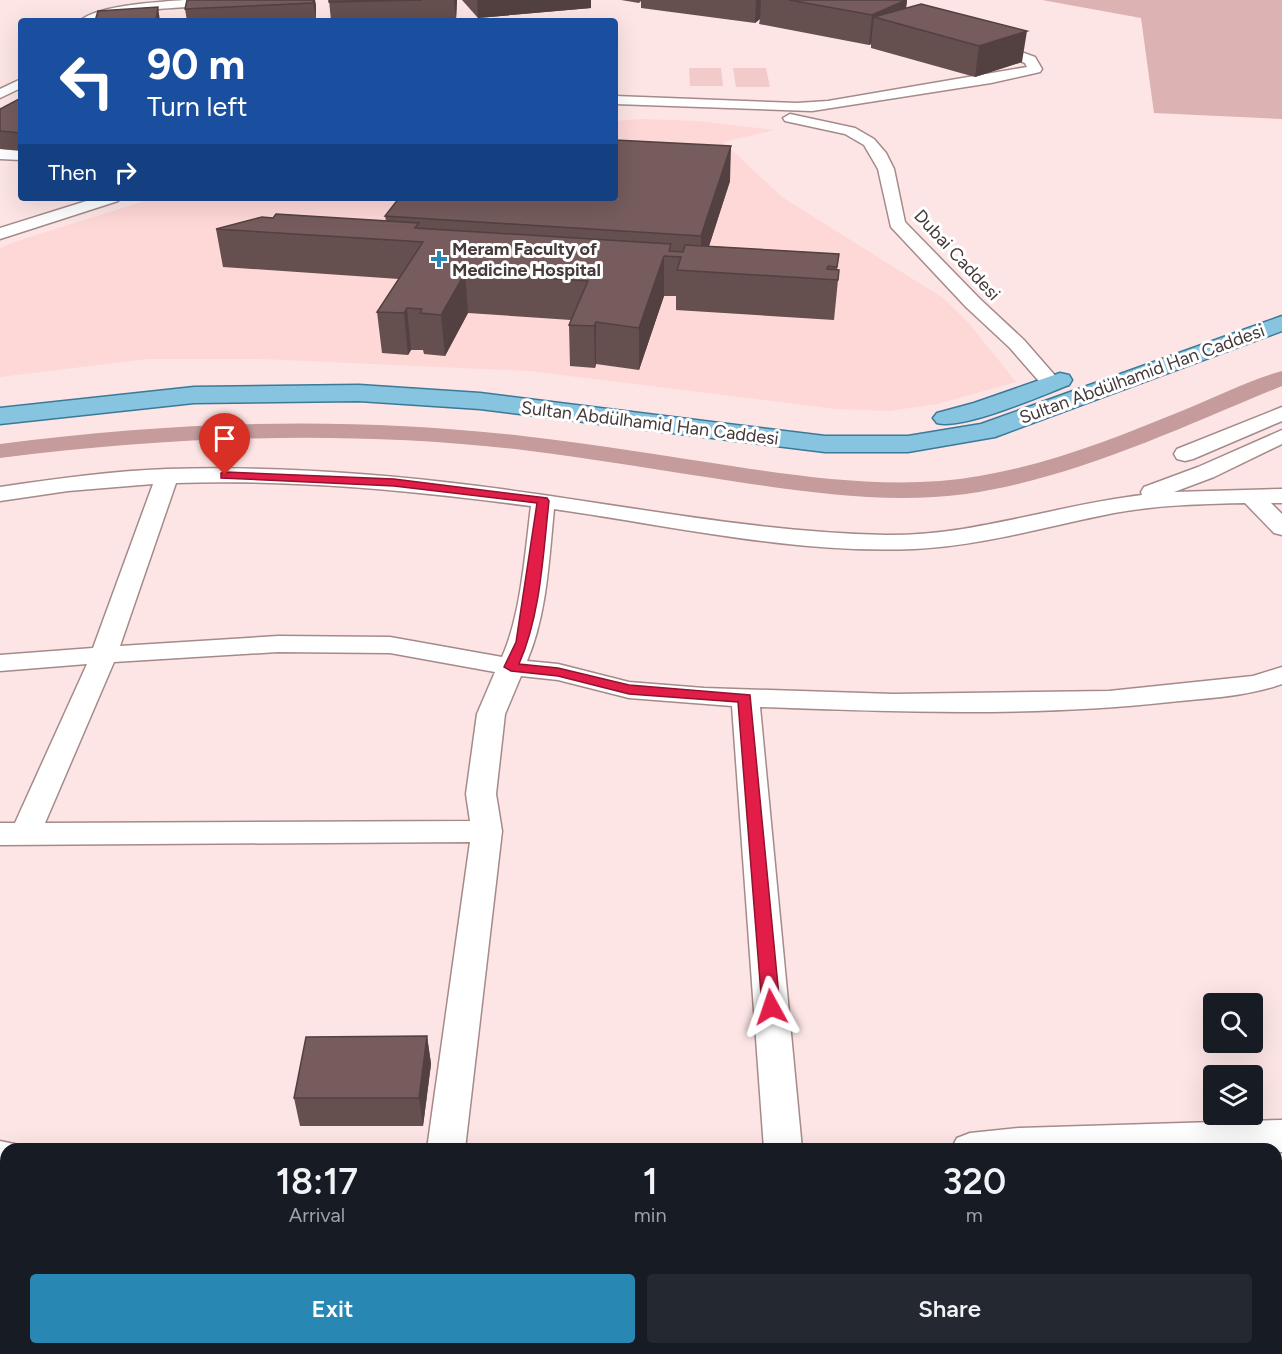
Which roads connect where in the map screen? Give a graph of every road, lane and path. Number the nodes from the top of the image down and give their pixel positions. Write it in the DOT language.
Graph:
graph roads {
  1 [pos="288,0"];
  2 [pos="93,18"];
  3 [pos="976,40"];
  4 [pos="18,85"];
  5 [pos="0,94"];
  6 [pos="618,100"];
  7 [pos="618,113"];
  8 [pos="0,154"];
  9 [pos="18,155"];
  10 [pos="103,201"];
  11 [pos="0,234"];
  12 [pos="1282,302"];
  13 [pos="1282,323"];
  14 [pos="1051,383"];
  15 [pos="0,398"];
  16 [pos="1282,412"];
  17 [pos="0,416"];
  18 [pos="1282,436"];
  19 [pos="1185,454"];
  20 [pos="167,476"];
  21 [pos="0,494"];
  22 [pos="1282,496"];
  23 [pos="1252,497"];
  24 [pos="543,501"];
  25 [pos="1117,505"];
  26 [pos="1282,528"];
  27 [pos="104,655"];
  28 [pos="0,663"];
  29 [pos="511,667"];
  30 [pos="1282,675"];
  31 [pos="745,698"];
  32 [pos="488,831"];
  33 [pos="13,834"];
  34 [pos="1282,1136"];
  35 [pos="447,1143"];
  36 [pos="782,1143"];
  37 [pos="1052,1143"];
  1 -- 2 [label="street"];
  3 -- 6 [label="street"];
  4 -- 5 [label="street"];
  7 -- 14 [label="street, Dubai Caddesi"];
  8 -- 9 [label="street"];
  10 -- 11 [label="street"];
  12 -- 14 [label="main road, Sultan Abdülhamid Han Caddesi"];
  13 -- 17 [label="main road, Sultan Abdülhamid Han Caddesi"];
  14 -- 15 [label="main road, Sultan Abdülhamid Han Caddesi"];
  16 -- 19 [label="street"];
  18 -- 25 [label="street"];
  20 -- 21 [label="street"];
  20 -- 24 [label="street"];
  20 -- 27 [label="street"];
  22 -- 23 [label="street"];
  23 -- 25 [label="street"];
  23 -- 26 [label="street"];
  24 -- 25 [label="street"];
  24 -- 29 [label="street"];
  27 -- 28 [label="street"];
  27 -- 29 [label="street"];
  27 -- 33 [label="street"];
  29 -- 31 [label="street"];
  29 -- 32 [label="street"];
  30 -- 31 [label="street"];
  31 -- 36 [label="street"];
  32 -- 33 [label="street"];
  32 -- 35 [label="street"];
  34 -- 37 [label="street"];
}
